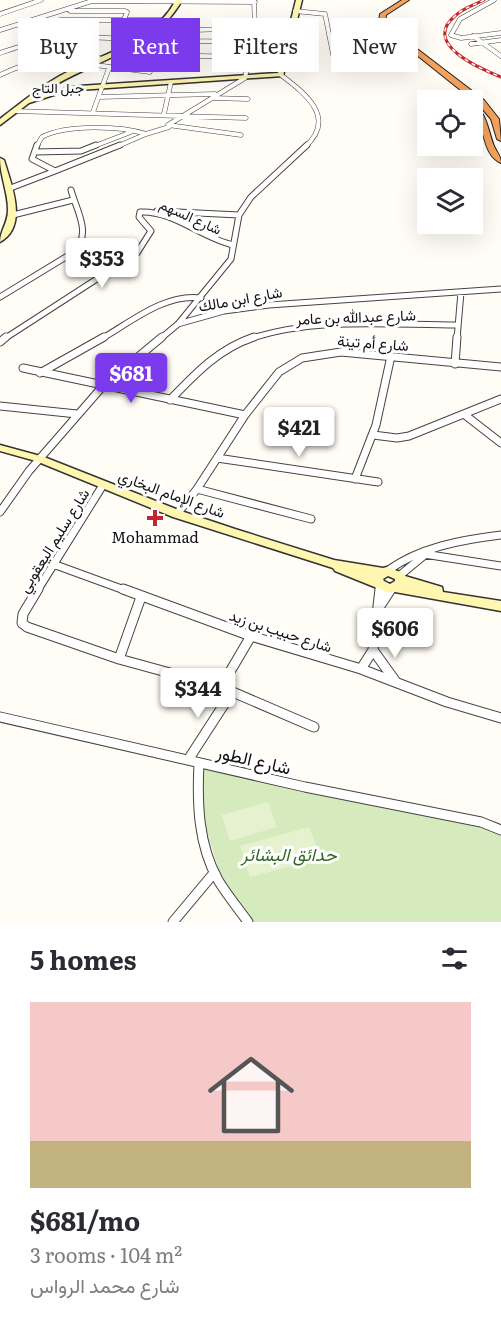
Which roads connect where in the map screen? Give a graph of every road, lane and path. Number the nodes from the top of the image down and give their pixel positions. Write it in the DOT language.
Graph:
graph roads {
  1 [pos="41,0"];
  2 [pos="299,0"];
  3 [pos="398,0"];
  4 [pos="406,0"];
  5 [pos="494,0"];
  6 [pos="94,1"];
  7 [pos="179,1"];
  8 [pos="227,1"];
  9 [pos="254,1"];
  10 [pos="128,2"];
  11 [pos="62,10"];
  12 [pos="126,11"];
  13 [pos="295,11"];
  14 [pos="0,14"];
  15 [pos="124,18"];
  16 [pos="167,18"];
  17 [pos="255,18"];
  18 [pos="0,30"];
  19 [pos="501,33"];
  20 [pos="473,36"];
  21 [pos="111,37"];
  22 [pos="501,40"];
  23 [pos="483,43"];
  24 [pos="331,44"];
  25 [pos="471,44"];
  26 [pos="0,53"];
  27 [pos="111,53"];
  28 [pos="500,54"];
  29 [pos="486,55"];
  30 [pos="99,58"];
  31 [pos="99,66"];
  32 [pos="18,68"];
  33 [pos="110,68"];
  34 [pos="72,72"];
  35 [pos="246,72"];
  36 [pos="0,75"];
  37 [pos="281,75"];
  38 [pos="245,78"];
  39 [pos="58,80"];
  40 [pos="171,82"];
  41 [pos="137,84"];
  42 [pos="103,86"];
  43 [pos="79,88"];
  44 [pos="456,90"];
  45 [pos="218,94"];
  46 [pos="99,97"];
  47 [pos="136,97"];
  48 [pos="169,97"];
  49 [pos="212,98"];
  50 [pos="248,99"];
  51 [pos="28,101"];
  52 [pos="14,111"];
  53 [pos="93,112"];
  54 [pos="164,114"];
  55 [pos="185,114"];
  56 [pos="497,115"];
  57 [pos="246,118"];
  58 [pos="483,119"];
  59 [pos="0,123"];
  60 [pos="169,127"];
  61 [pos="135,130"];
  62 [pos="146,134"];
  63 [pos="241,135"];
  64 [pos="501,139"];
  65 [pos="35,152"];
  66 [pos="0,160"];
  67 [pos="501,162"];
  68 [pos="56,171"];
  69 [pos="8,189"];
  70 [pos="71,190"];
  71 [pos="73,200"];
  72 [pos="153,211"];
  73 [pos="14,215"];
  74 [pos="239,215"];
  75 [pos="0,240"];
  76 [pos="233,244"];
  77 [pos="501,290"];
  78 [pos="461,292"];
  79 [pos="0,297"];
  80 [pos="201,298"];
  81 [pos="177,324"];
  82 [pos="458,326"];
  83 [pos="0,342"];
  84 [pos="390,356"];
  85 [pos="455,364"];
  86 [pos="501,367"];
  87 [pos="23,368"];
  88 [pos="40,373"];
  89 [pos="103,386"];
  90 [pos="501,399"];
  91 [pos="170,400"];
  92 [pos="0,406"];
  93 [pos="77,414"];
  94 [pos="245,415"];
  95 [pos="465,415"];
  96 [pos="373,435"];
  97 [pos="501,443"];
  98 [pos="0,448"];
  99 [pos="217,458"];
  100 [pos="40,459"];
  101 [pos="355,479"];
  102 [pos="378,482"];
  103 [pos="103,485"];
  104 [pos="197,489"];
  105 [pos="0,512"];
  106 [pos="177,514"];
  107 [pos="311,519"];
  108 [pos="501,535"];
  109 [pos="422,554"];
  110 [pos="53,564"];
  111 [pos="501,566"];
  112 [pos="390,581"];
  113 [pos="141,597"];
  114 [pos="501,606"];
  115 [pos="251,636"];
  116 [pos="373,650"];
  117 [pos="119,659"];
  118 [pos="361,669"];
  119 [pos="396,682"];
  120 [pos="221,687"];
  121 [pos="232,692"];
  122 [pos="0,717"];
  123 [pos="501,718"];
  124 [pos="314,727"];
  125 [pos="188,760"];
  126 [pos="199,763"];
  127 [pos="499,827"];
  128 [pos="214,873"];
  129 [pos="173,922"];
  130 [pos="248,922"];
  1 -- 14 [label="street"];
  2 -- 13 [label="street"];
  3 -- 44 [label="highway"];
  4 -- 56 [label="highway"];
  5 -- 20 [label="street"];
  6 -- 10 [label="street"];
  6 -- 11 [label="street"];
  7 -- 8 [label="street"];
  7 -- 10 [label="street"];
  7 -- 16 [label="street"];
  8 -- 9 [label="street"];
  9 -- 17 [label="street"];
  10 -- 12 [label="street"];
  11 -- 12 [label="street"];
  11 -- 18 [label="street"];
  12 -- 15 [label="street"];
  13 -- 24 [label="street"];
  13 -- 37 [label="street"];
  19 -- 20 [label="street"];
  20 -- 23 [label="street"];
  21 -- 26 [label="street"];
  22 -- 23 [label="street"];
  23 -- 25 [label="street"];
  23 -- 28 [label="street"];
  27 -- 30 [label="street"];
  28 -- 29 [label="street"];
  31 -- 33 [label="street"];
  32 -- 36 [label="street"];
  33 -- 42 [label="street"];
  34 -- 39 [label="street"];
  35 -- 38 [label="street"];
  37 -- 38 [label="street"];
  37 -- 74 [label="street"];
  38 -- 40 [label="street"];
  38 -- 45 [label="street"];
  39 -- 43 [label="street"];
  39 -- 51 [label="street"];
  40 -- 41 [label="street"];
  40 -- 48 [label="street"];
  41 -- 42 [label="street"];
  41 -- 47 [label="street"];
  42 -- 43 [label="street"];
  42 -- 46 [label="street"];
  43 -- 51 [label="street"];
  45 -- 48 [label="street"];
  45 -- 49 [label="street"];
  46 -- 47 [label="street"];
  46 -- 53 [label="street"];
  47 -- 48 [label="street"];
  48 -- 54 [label="street"];
  49 -- 50 [label="street"];
  49 -- 55 [label="street"];
  51 -- 52 [label="street"];
  52 -- 53 [label="street"];
  52 -- 59 [label="street"];
  53 -- 54 [label="street"];
  54 -- 55 [label="street"];
  55 -- 57 [label="street"];
  55 -- 60 [label="street"];
  56 -- 64 [label="highway"];
  58 -- 67 [label="highway"];
  60 -- 62 [label="street"];
  60 -- 63 [label="street"];
  61 -- 62 [label="street"];
  61 -- 65 [label="street"];
  61 -- 65 [label="street"];
  62 -- 68 [label="street"];
  65 -- 68 [label="street"];
  66 -- 69 [label="street"];
  68 -- 69 [label="street"];
  69 -- 73 [label="street"];
  70 -- 71 [label="street"];
  71 -- 73 [label="street"];
  71 -- 79 [label="street"];
  72 -- 74 [label="street"];
  72 -- 76 [label="street, شارع السهم"];
  72 -- 83 [label="street, شارع السهم"];
  73 -- 75 [label="street"];
  74 -- 76 [label="street"];
  76 -- 80 [label="street"];
  77 -- 78 [label="street, شارع ابن مالك"];
  78 -- 81 [label="street, شارع ابن مالك"];
  78 -- 82 [label="street"];
  80 -- 81 [label="street"];
  80 -- 88 [label="street"];
  81 -- 89 [label="street, شارع ابن مالك"];
  82 -- 85 [label="street"];
  82 -- 91 [label="street, شارع عبدالله بن عامر"];
  84 -- 85 [label="street, شارع أم تينة"];
  84 -- 94 [label="street, شارع أم تينة"];
  84 -- 96 [label="street"];
  85 -- 86 [label="street, شارع أم تينة"];
  87 -- 88 [label="street"];
  88 -- 89 [label="street"];
  89 -- 91 [label="street"];
  89 -- 93 [label="street, شارع ابن مالك"];
  90 -- 95 [label="street"];
  91 -- 94 [label="street"];
  92 -- 93 [label="street"];
  93 -- 100 [label="street, شارع ابن مالك"];
  94 -- 99 [label="street, شارع أم تينة"];
  95 -- 96 [label="street"];
  95 -- 97 [label="street"];
  96 -- 101 [label="street"];
  98 -- 100 [label="street, شارع الإمام البخاري"];
  99 -- 101 [label="street"];
  99 -- 104 [label="street, شارع أم تينة"];
  100 -- 103 [label="street, شارع الإمام البخاري"];
  100 -- 105 [label="street, شارع ابن مالك"];
  101 -- 102 [label="street"];
  103 -- 106 [label="street, شارع الإمام البخاري"];
  103 -- 110 [label="street, شارع سليم اليعقوبي"];
  104 -- 106 [label="street, شارع أم تينة"];
  104 -- 107 [label="street"];
  106 -- 112 [label="street, شارع الإمام البخاري"];
  108 -- 109 [label="street"];
  109 -- 111 [label="street"];
  109 -- 112 [label="street"];
  109 -- 112 [label="street"];
  110 -- 113 [label="street, شارع حبيب بن زيد"];
  110 -- 117 [label="street, شارع سليم اليعقوبي"];
  112 -- 114 [label="street, شارع الإمام البخاري"];
  112 -- 116 [label="street"];
  113 -- 115 [label="street, شارع حبيب بن زيد"];
  113 -- 117 [label="street"];
  115 -- 118 [label="street, شارع حبيب بن زيد"];
  115 -- 120 [label="street"];
  116 -- 118 [label="street"];
  116 -- 119 [label="street"];
  117 -- 120 [label="street, شارع سليم اليعقوبي"];
  118 -- 119 [label="street, شارع حبيب بن زيد"];
  119 -- 123 [label="street, شارع حبيب بن زيد"];
  120 -- 121 [label="street, شارع سليم اليعقوبي"];
  121 -- 124 [label="street, شارع سليم اليعقوبي"];
  121 -- 125 [label="street"];
  122 -- 125 [label="street, شارع الطور"];
  125 -- 126 [label="street, شارع الطور"];
  126 -- 127 [label="street, شارع الطور"];
  126 -- 128 [label="street"];
  128 -- 129 [label="street"];
  128 -- 130 [label="street"];
}
